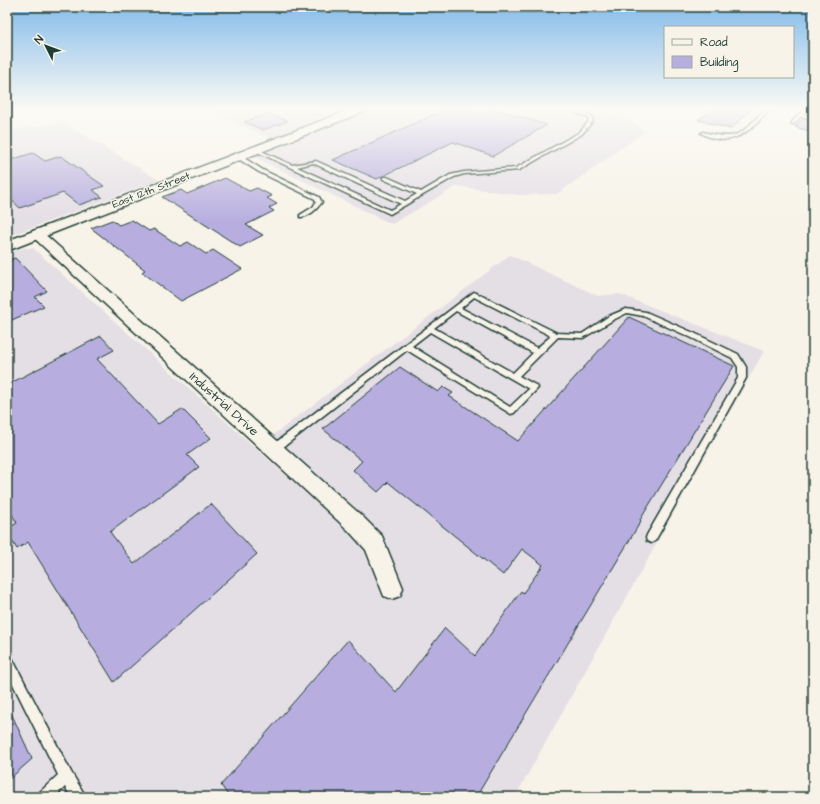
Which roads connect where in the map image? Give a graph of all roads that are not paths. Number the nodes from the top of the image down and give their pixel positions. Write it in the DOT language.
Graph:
graph roads {
  1 [pos="264,147"];
  2 [pos="556,147"];
  3 [pos="255,150"];
  4 [pos="239,157"];
  5 [pos="292,166"];
  6 [pos="385,178"];
  7 [pos="421,194"];
  8 [pos="404,204"];
  9 [pos="302,216"];
  10 [pos="37,234"];
  11 [pos="7,246"];
  12 [pos="456,308"];
  13 [pos="430,329"];
  14 [pos="556,335"];
  15 [pos="407,346"];
  16 [pos="538,352"];
  17 [pos="515,376"];
  18 [pos="274,449"];
  19 [pos="651,538"];
  20 [pos="392,588"];
  21 [pos="7,660"];
  22 [pos="66,777"];
  23 [pos="45,797"];
  24 [pos="78,797"];
  1 -- 3 [label="street, East 12th Street"];
  2 -- 7 [label="lane"];
  3 -- 4 [label="street, East 12th Street"];
  3 -- 5 [label="lane"];
  4 -- 9 [label="lane"];
  4 -- 10 [label="street, East 12th Street"];
  5 -- 8 [label="lane"];
  5 -- 8 [label="lane"];
  6 -- 7 [label="lane"];
  7 -- 8 [label="lane"];
  10 -- 11 [label="street, East 12th Street"];
  10 -- 18 [label="street, Industrial Drive"];
  12 -- 13 [label="lane"];
  12 -- 14 [label="lane"];
  12 -- 16 [label="lane"];
  13 -- 15 [label="lane"];
  13 -- 17 [label="lane"];
  14 -- 16 [label="lane"];
  14 -- 19 [label="lane"];
  15 -- 17 [label="lane"];
  15 -- 18 [label="lane"];
  16 -- 17 [label="lane"];
  18 -- 20 [label="street, Industrial Drive"];
  21 -- 22 [label="lane"];
  22 -- 23 [label="lane"];
  22 -- 24 [label="lane"];
}
